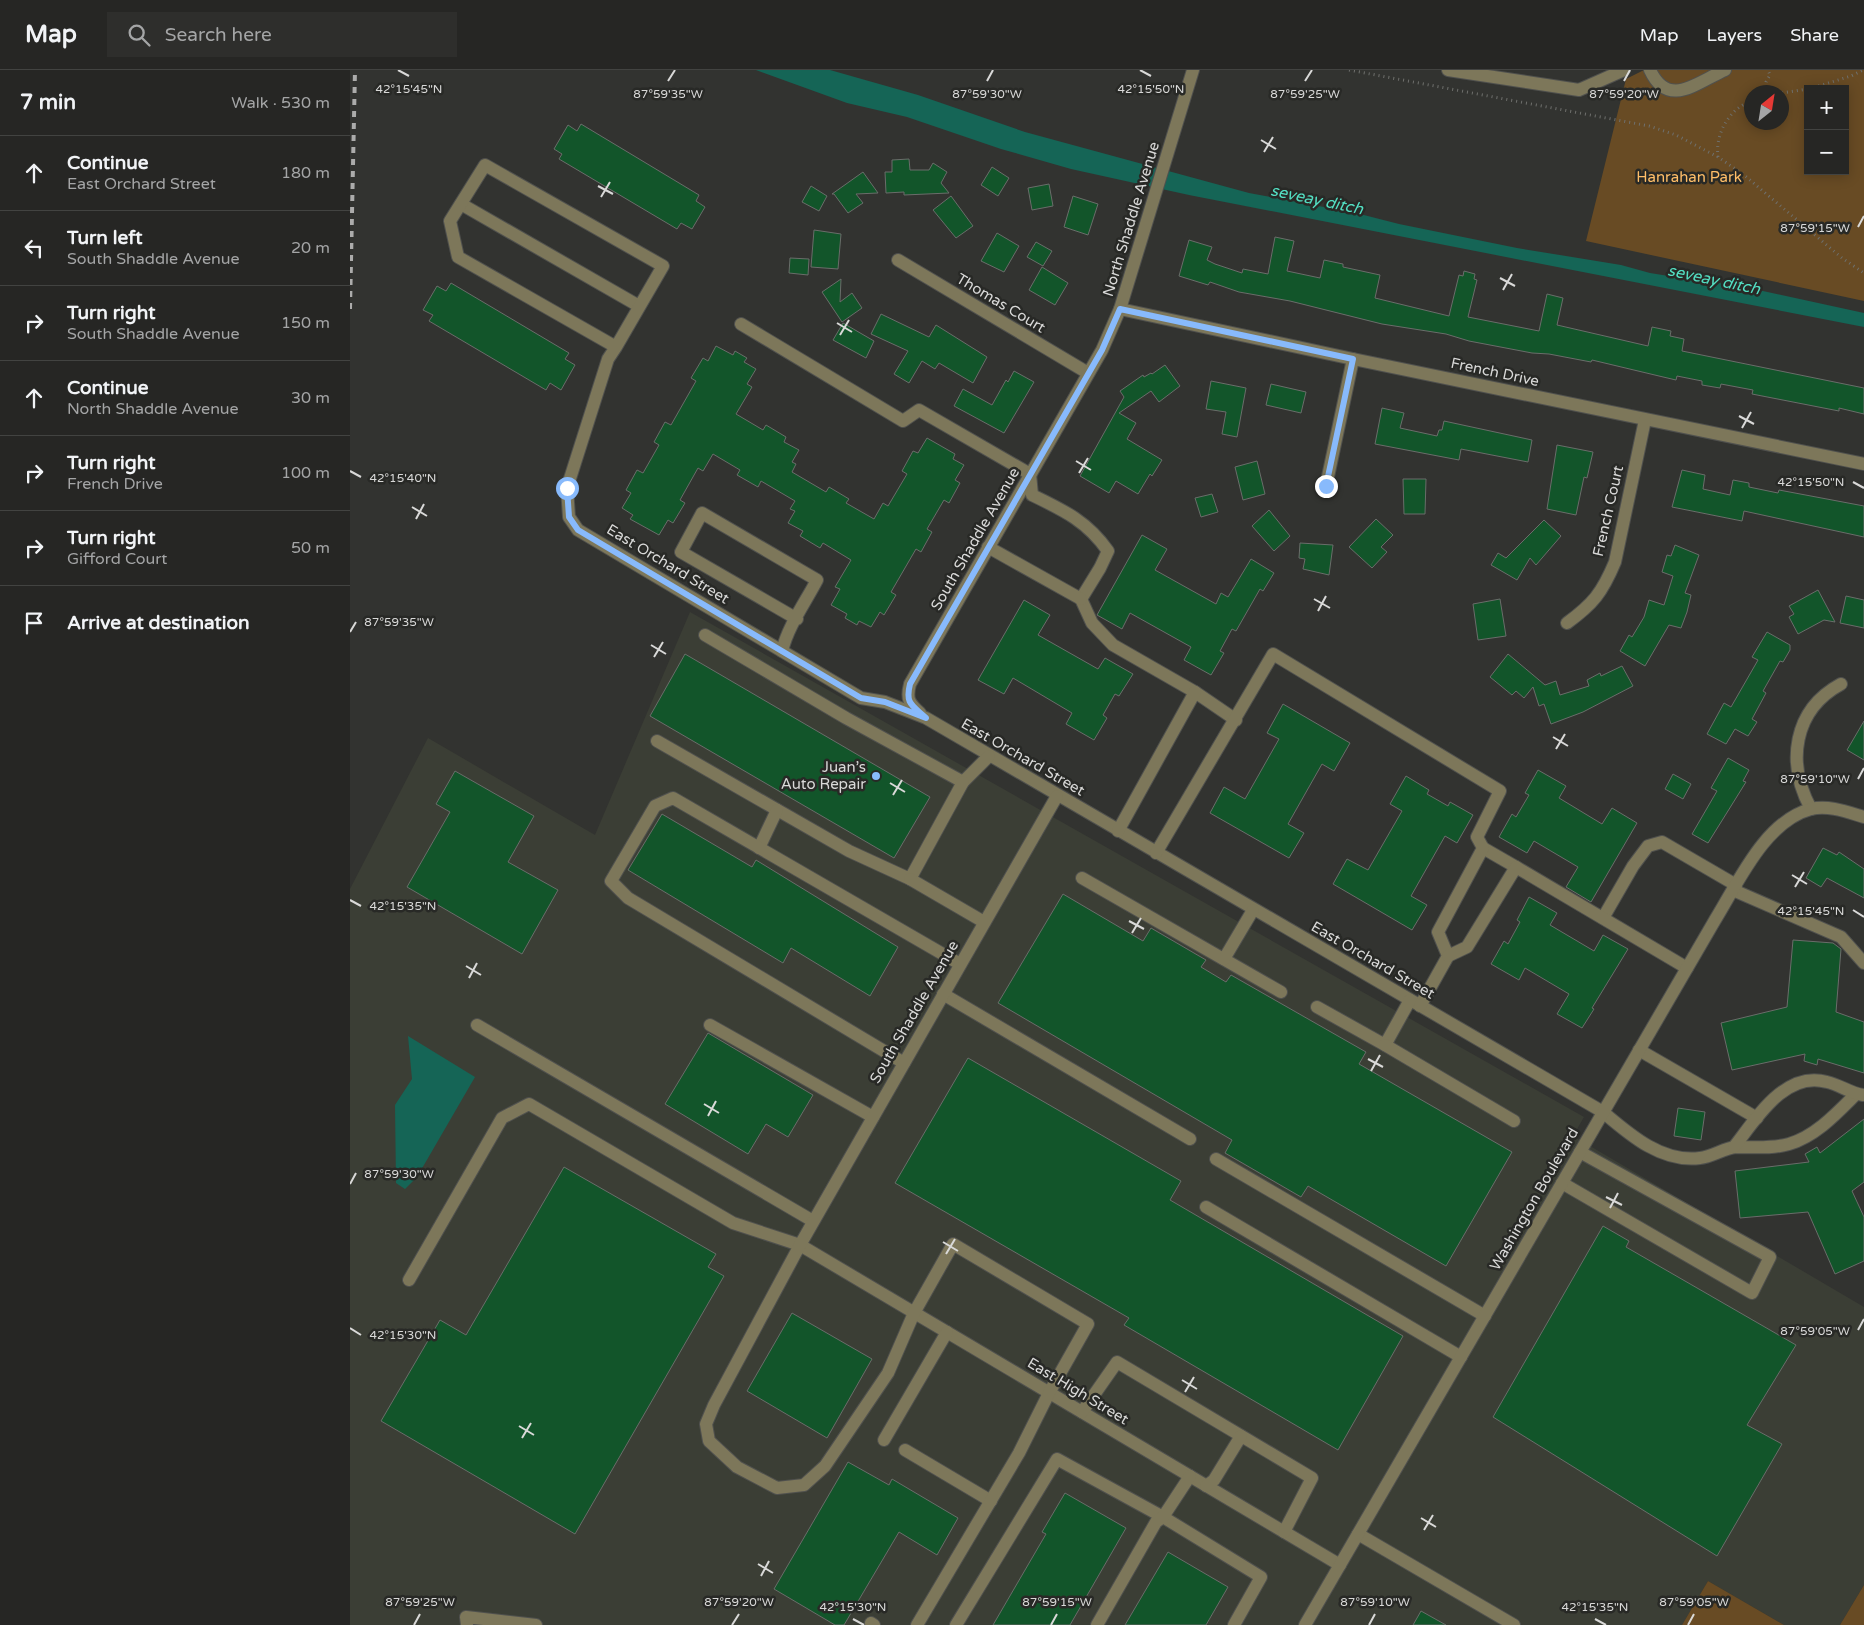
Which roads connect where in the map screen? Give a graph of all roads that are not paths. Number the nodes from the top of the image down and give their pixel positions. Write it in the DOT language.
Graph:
graph roads {
  1 [pos="1193,70"];
  2 [pos="1448,70"];
  3 [pos="1624,70"];
  4 [pos="1650,70"];
  5 [pos="1725,70"];
  6 [pos="461,204"];
  7 [pos="898,260"];
  8 [pos="639,306"];
  9 [pos="1120,309"];
  10 [pos="741,324"];
  11 [pos="616,346"];
  12 [pos="1353,359"];
  13 [pos="1088,373"];
  14 [pos="1645,420"];
  15 [pos="1864,464"];
  16 [pos="1030,474"];
  17 [pos="1326,486"];
  18 [pos="988,547"];
  19 [pos="1081,599"];
  20 [pos="797,620"];
  21 [pos="1567,623"];
  22 [pos="705,635"];
  23 [pos="782,651"];
  24 [pos="1841,684"];
  25 [pos="1194,692"];
  26 [pos="926,718"];
  27 [pos="1236,720"];
  28 [pos="657,741"];
  29 [pos="989,756"];
  30 [pos="962,782"];
  31 [pos="1056,796"];
  32 [pos="1811,809"];
  33 [pos="776,810"];
  34 [pos="1864,817"];
  35 [pos="1118,831"];
  36 [pos="759,848"];
  37 [pos="1484,848"];
  38 [pos="1156,853"];
  39 [pos="1516,867"];
  40 [pos="1082,878"];
  41 [pos="910,879"];
  42 [pos="1735,888"];
  43 [pos="1253,910"];
  44 [pos="1603,918"];
  45 [pos="984,922"];
  46 [pos="1448,956"];
  47 [pos="1224,959"];
  48 [pos="1864,963"];
  49 [pos="960,964"];
  50 [pos="1687,968"];
  51 [pos="1281,992"];
  52 [pos="943,994"];
  53 [pos="1415,1003"];
  54 [pos="1318,1007"];
  55 [pos="478,1025"];
  56 [pos="710,1025"];
  57 [pos="1384,1045"];
  58 [pos="1639,1050"];
  59 [pos="904,1063"];
  60 [pos="1860,1094"];
  61 [pos="1603,1112"];
  62 [pos="873,1117"];
  63 [pos="1757,1118"];
  64 [pos="1514,1121"];
  65 [pos="1190,1139"];
  66 [pos="1734,1147"];
  67 [pos="1580,1152"];
  68 [pos="1216,1160"];
  69 [pos="1562,1183"];
  70 [pos="1206,1206"];
  71 [pos="813,1222"];
  72 [pos="800,1245"];
  73 [pos="409,1280"];
  74 [pos="914,1313"];
  75 [pos="1485,1316"];
  76 [pos="947,1332"];
  77 [pos="1461,1357"];
  78 [pos="1049,1393"];
  79 [pos="1082,1412"];
  80 [pos="1241,1436"];
  81 [pos="884,1440"];
  82 [pos="905,1450"];
  83 [pos="1190,1476"];
  84 [pos="1206,1486"];
  85 [pos="991,1501"];
  86 [pos="1163,1517"];
  87 [pos="1284,1532"];
  88 [pos="1358,1534"];
  89 [pos="1340,1565"];
  90 [pos="467,1625"];
  91 [pos="536,1625"];
  92 [pos="917,1625"];
  93 [pos="956,1625"];
  94 [pos="1097,1625"];
  95 [pos="1234,1625"];
  96 [pos="1305,1625"];
  97 [pos="1514,1625"];
  1 -- 9 [label="street, North Shaddle Avenue"];
  2 -- 3 [label="street"];
  4 -- 5 [label="street"];
  6 -- 8 [label="street"];
  6 -- 8 [label="street, East Orchard Street"];
  6 -- 11 [label="street"];
  7 -- 13 [label="street, Thomas Court"];
  8 -- 11 [label="street, East Orchard Street"];
  9 -- 12 [label="street, French Drive"];
  9 -- 13 [label="street, North Shaddle Avenue"];
  10 -- 16 [label="street"];
  11 -- 23 [label="street, East Orchard Street"];
  12 -- 14 [label="street, French Drive"];
  12 -- 17 [label="street"];
  13 -- 16 [label="street, South Shaddle Avenue"];
  14 -- 15 [label="street, French Drive"];
  14 -- 21 [label="street, French Court"];
  16 -- 18 [label="street, South Shaddle Avenue"];
  16 -- 19 [label="street"];
  18 -- 19 [label="street"];
  18 -- 26 [label="street, South Shaddle Avenue"];
  19 -- 25 [label="street"];
  20 -- 20 [label="street"];
  20 -- 23 [label="street"];
  22 -- 30 [label="street"];
  23 -- 26 [label="street, East Orchard Street"];
  24 -- 32 [label="street"];
  25 -- 27 [label="street"];
  25 -- 35 [label="street"];
  26 -- 29 [label="street, East Orchard Street"];
  27 -- 37 [label="street"];
  27 -- 38 [label="street"];
  28 -- 33 [label="street"];
  29 -- 30 [label="street"];
  29 -- 31 [label="street, East Orchard Street"];
  30 -- 41 [label="street"];
  31 -- 35 [label="street, East Orchard Street"];
  31 -- 45 [label="street, South Shaddle Avenue"];
  32 -- 34 [label="street"];
  32 -- 42 [label="street, Washington Boulevard"];
  33 -- 36 [label="street"];
  33 -- 41 [label="street"];
  35 -- 38 [label="street, East Orchard Street"];
  36 -- 49 [label="street"];
  36 -- 59 [label="street"];
  37 -- 39 [label="street"];
  37 -- 46 [label="street"];
  38 -- 43 [label="street, East Orchard Street"];
  39 -- 44 [label="street"];
  39 -- 46 [label="street"];
  40 -- 47 [label="street"];
  41 -- 45 [label="street"];
  42 -- 44 [label="street"];
  42 -- 48 [label="street"];
  42 -- 50 [label="street, Washington Boulevard"];
  43 -- 47 [label="street"];
  43 -- 53 [label="street, East Orchard Street"];
  44 -- 50 [label="street"];
  45 -- 49 [label="street, South Shaddle Avenue"];
  46 -- 53 [label="street"];
  47 -- 51 [label="street"];
  49 -- 52 [label="street, South Shaddle Avenue"];
  50 -- 58 [label="street, Washington Boulevard"];
  52 -- 59 [label="street, South Shaddle Avenue"];
  52 -- 65 [label="street"];
  53 -- 57 [label="street"];
  53 -- 61 [label="street, East Orchard Street"];
  54 -- 57 [label="street"];
  55 -- 71 [label="street"];
  56 -- 62 [label="street"];
  57 -- 64 [label="street"];
  58 -- 61 [label="street, Washington Boulevard"];
  58 -- 63 [label="street"];
  59 -- 62 [label="street, South Shaddle Avenue"];
  60 -- 63 [label="street"];
  60 -- 66 [label="street"];
  61 -- 66 [label="street, East Orchard Street"];
  61 -- 67 [label="street, Washington Boulevard"];
  62 -- 71 [label="street, South Shaddle Avenue"];
  63 -- 66 [label="street"];
  67 -- 69 [label="street, Washington Boulevard"];
  67 -- 69 [label="street"];
  68 -- 75 [label="street"];
  69 -- 75 [label="street, Washington Boulevard"];
  70 -- 77 [label="street"];
  71 -- 72 [label="street, South Shaddle Avenue"];
  72 -- 73 [label="street, East High Street"];
  72 -- 74 [label="street, East High Street"];
  72 -- 74 [label="street, South Shaddle Avenue"];
  74 -- 76 [label="street, East High Street"];
  74 -- 78 [label="street, South Shaddle Avenue"];
  75 -- 77 [label="street, Washington Boulevard"];
  76 -- 78 [label="street, East High Street"];
  76 -- 81 [label="street"];
  77 -- 88 [label="street, Washington Boulevard"];
  78 -- 79 [label="street, East High Street"];
  78 -- 85 [label="street"];
  79 -- 80 [label="street"];
  79 -- 83 [label="street, East High Street"];
  80 -- 84 [label="street"];
  80 -- 87 [label="street"];
  82 -- 85 [label="street"];
  83 -- 84 [label="street, East High Street"];
  83 -- 86 [label="street"];
  84 -- 87 [label="street, East High Street"];
  85 -- 92 [label="street"];
  86 -- 93 [label="street"];
  86 -- 94 [label="street"];
  86 -- 95 [label="street"];
  87 -- 89 [label="street, East High Street"];
  88 -- 89 [label="street, Washington Boulevard"];
  88 -- 97 [label="street"];
  89 -- 96 [label="street, Washington Boulevard"];
  90 -- 91 [label="street"];
}
